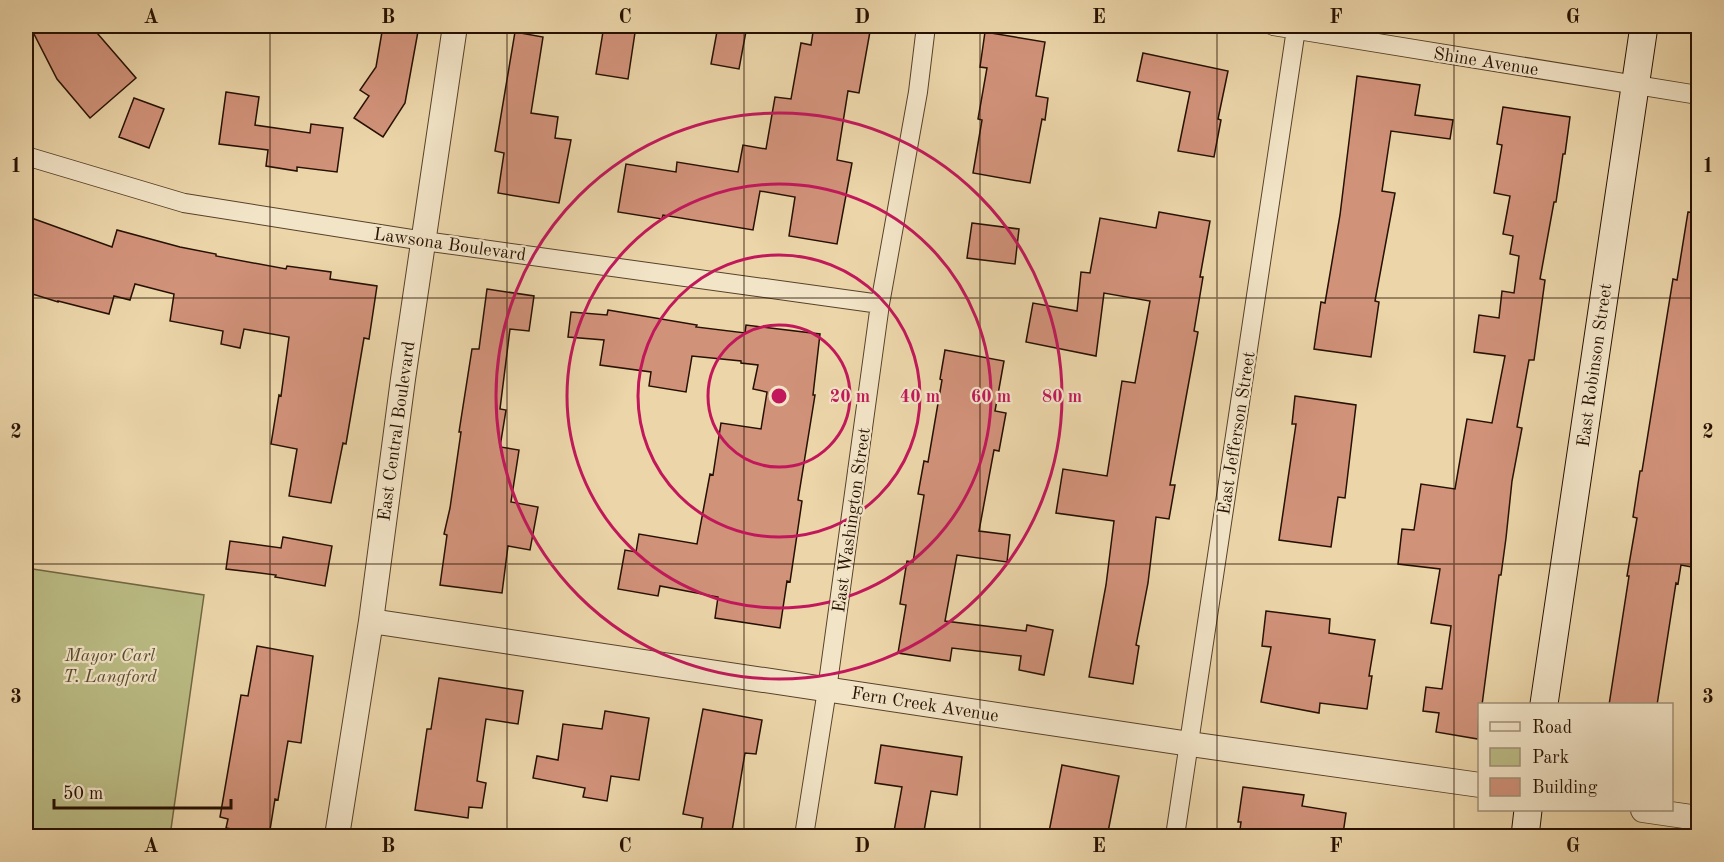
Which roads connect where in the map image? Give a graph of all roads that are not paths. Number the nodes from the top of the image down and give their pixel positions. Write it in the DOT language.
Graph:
graph roads {
  1 [pos="455,26"];
  2 [pos="926,26"];
  3 [pos="1274,26"];
  4 [pos="1644,26"];
  5 [pos="1296,29"];
  6 [pos="1635,86"];
  7 [pos="1698,94"];
  8 [pos="26,156"];
  9 [pos="424,241"];
  10 [pos="880,304"];
  11 [pos="371,621"];
  12 [pos="827,690"];
  13 [pos="1544,703"];
  14 [pos="1190,744"];
  15 [pos="1478,784"];
  16 [pos="1528,811"];
  17 [pos="1650,811"];
  18 [pos="1698,818"];
  19 [pos="337,837"];
  20 [pos="804,837"];
  21 [pos="1175,837"];
  22 [pos="1524,837"];
  1 -- 9 [label="street, East Central Boulevard"];
  2 -- 10 [label="street, East Washington Street"];
  3 -- 5 [label="street, Shine Avenue"];
  4 -- 6 [label="main road, East Robinson Street"];
  5 -- 6 [label="street, Shine Avenue"];
  5 -- 14 [label="street, East Jefferson Street"];
  6 -- 7 [label="street, Shine Avenue"];
  6 -- 13 [label="main road, East Robinson Street"];
  8 -- 9 [label="street, Lawsona Boulevard"];
  9 -- 10 [label="street, Lawsona Boulevard"];
  9 -- 11 [label="street, East Central Boulevard"];
  10 -- 12 [label="street, East Washington Street"];
  11 -- 12 [label="street, Fern Creek Avenue"];
  11 -- 19 [label="street, East Central Boulevard"];
  12 -- 14 [label="street, Fern Creek Avenue"];
  12 -- 20 [label="street, East Washington Street"];
  14 -- 15 [label="street, Fern Creek Avenue"];
  14 -- 21 [label="street, East Jefferson Street"];
  16 -- 22 [label="main road"];
  17 -- 18 [label="street"];
}
